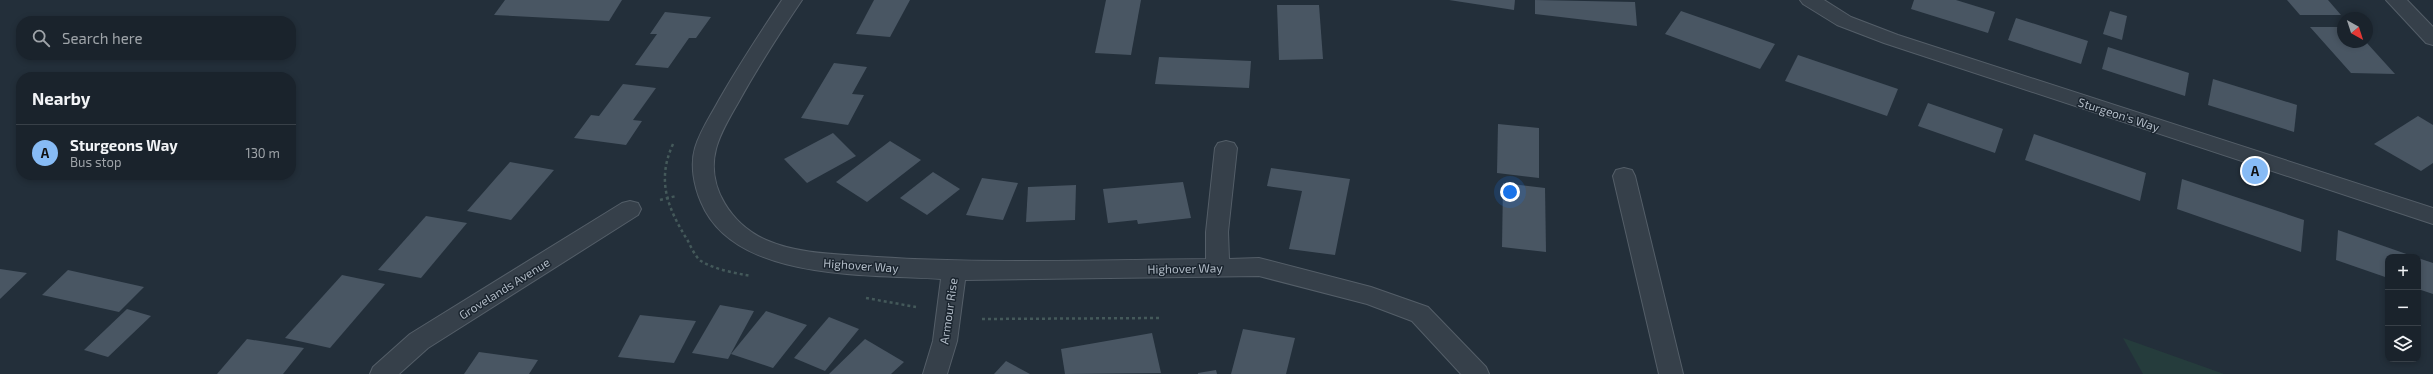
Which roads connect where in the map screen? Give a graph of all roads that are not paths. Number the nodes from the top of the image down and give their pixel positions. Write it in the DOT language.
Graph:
graph roads {
  1 [pos="792,0"];
  2 [pos="1810,0"];
  3 [pos="2396,0"];
  4 [pos="2433,39"];
  5 [pos="1226,148"];
  6 [pos="1624,176"];
  7 [pos="630,209"];
  8 [pos="2433,216"];
  9 [pos="1218,268"];
  10 [pos="954,271"];
  11 [pos="382,374"];
  12 [pos="935,374"];
  13 [pos="1477,374"];
  14 [pos="1671,374"];
  1 -- 10 [label="street, Highover Way"];
  2 -- 8 [label="street, Sturgeon's Way"];
  3 -- 4 [label="street"];
  5 -- 9 [label="street"];
  6 -- 14 [label="street"];
  7 -- 11 [label="street, Grovelands Avenue"];
  9 -- 10 [label="street, Highover Way"];
  9 -- 13 [label="street, Highover Way"];
  10 -- 12 [label="street, Armour Rise"];
}
